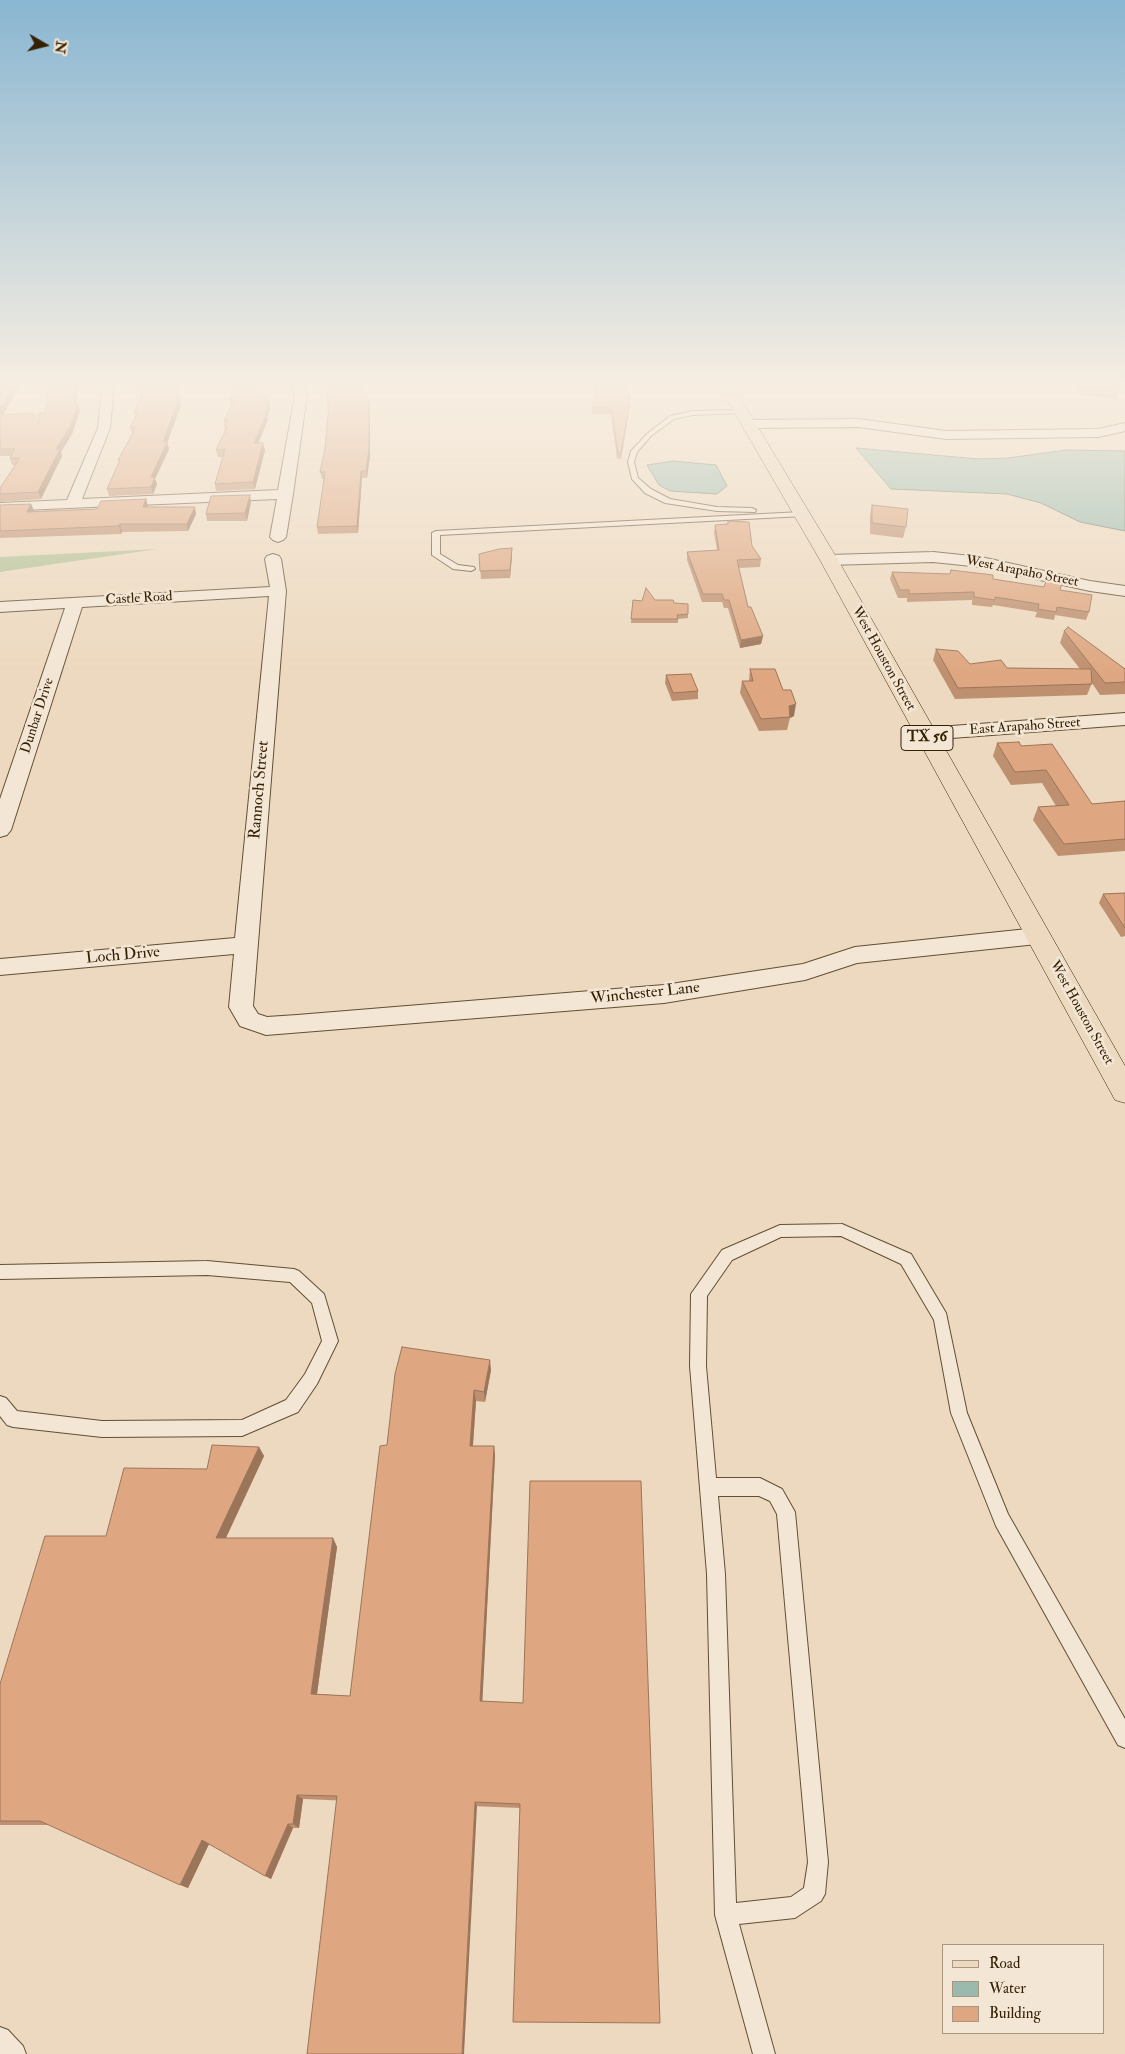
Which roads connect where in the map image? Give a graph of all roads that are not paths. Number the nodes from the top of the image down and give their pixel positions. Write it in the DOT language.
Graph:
graph roads {
  1 [pos="82,482"];
  2 [pos="288,482"];
  3 [pos="638,482"];
  4 [pos="782,482"];
  5 [pos="286,494"];
  6 [pos="73,503"];
  7 [pos="0,507"];
  8 [pos="800,512"];
  9 [pos="278,538"];
  10 [pos="273,559"];
  11 [pos="829,560"];
  12 [pos="471,569"];
  13 [pos="278,591"];
  14 [pos="1125,591"];
  15 [pos="75,603"];
  16 [pos="0,607"];
  17 [pos="1125,719"];
  18 [pos="925,734"];
  19 [pos="0,830"];
  20 [pos="1038,936"];
  21 [pos="247,945"];
  22 [pos="0,967"];
  23 [pos="249,1020"];
  24 [pos="1125,1092"];
  25 [pos="0,1272"];
  26 [pos="0,1404"];
  27 [pos="708,1487"];
  28 [pos="1125,1738"];
  29 [pos="726,1915"];
  30 [pos="0,2038"];
  31 [pos="15,2054"];
  32 [pos="764,2054"];
  1 -- 6 [label="street"];
  2 -- 5 [label="street"];
  3 -- 8 [label="lane"];
  4 -- 8 [label="main road, West Houston Street / TX 56"];
  5 -- 6 [label="street"];
  5 -- 9 [label="street"];
  6 -- 7 [label="street"];
  8 -- 11 [label="main road, West Houston Street / TX 56"];
  8 -- 12 [label="lane"];
  10 -- 13 [label="street, Rannoch Street"];
  11 -- 14 [label="street, West Arapaho Street"];
  11 -- 18 [label="main road, West Houston Street / TX 56"];
  13 -- 15 [label="street, Castle Road"];
  13 -- 21 [label="street, Rannoch Street"];
  15 -- 16 [label="street, Castle Road"];
  15 -- 19 [label="street, Dunbar Drive"];
  17 -- 18 [label="street, East Arapaho Street"];
  18 -- 20 [label="main road, West Houston Street / TX 56"];
  20 -- 23 [label="street, Winchester Lane"];
  20 -- 24 [label="main road, West Houston Street / TX 56"];
  21 -- 22 [label="street, Loch Drive"];
  21 -- 23 [label="street, Rannoch Street"];
  25 -- 26 [label="lane"];
  27 -- 28 [label="lane"];
  27 -- 29 [label="lane"];
  27 -- 29 [label="lane"];
  29 -- 32 [label="lane"];
  30 -- 31 [label="lane"];
}
